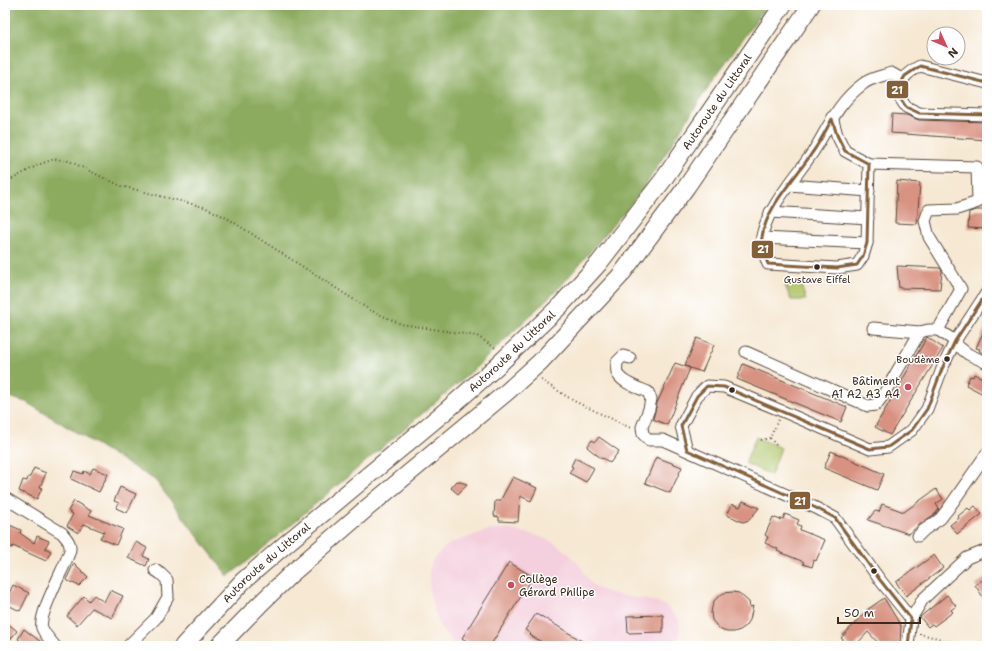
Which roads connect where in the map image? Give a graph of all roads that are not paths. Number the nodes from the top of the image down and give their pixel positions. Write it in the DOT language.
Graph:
graph roads {
  1 [pos="783,5"];
  2 [pos="812,5"];
  3 [pos="902,79"];
  4 [pos="987,83"];
  5 [pos="987,115"];
  6 [pos="832,117"];
  7 [pos="870,164"];
  8 [pos="789,185"];
  9 [pos="869,191"];
  10 [pos="770,212"];
  11 [pos="868,218"];
  12 [pos="762,238"];
  13 [pos="867,243"];
  14 [pos="987,292"];
  15 [pos="873,328"];
  16 [pos="938,330"];
  17 [pos="920,332"];
  18 [pos="955,342"];
  19 [pos="746,352"];
  20 [pos="630,358"];
  21 [pos="987,363"];
  22 [pos="688,450"];
  23 [pos="987,454"];
  24 [pos="5,498"];
  25 [pos="918,536"];
  26 [pos="987,550"];
  27 [pos="155,570"];
  28 [pos="911,619"];
  29 [pos="55,646"];
  30 [pos="128,646"];
  31 [pos="184,646"];
  32 [pos="219,646"];
  33 [pos="908,646"];
  1 -- 31 [label="highway, Autoroute du Littoral"];
  2 -- 32 [label="highway"];
  3 -- 4 [label="street"];
  3 -- 5 [label="street"];
  3 -- 6 [label="street"];
  6 -- 7 [label="street"];
  6 -- 8 [label="street"];
  7 -- 9 [label="street"];
  7 -- 16 [label="street"];
  8 -- 9 [label="street"];
  8 -- 10 [label="street"];
  9 -- 11 [label="street"];
  10 -- 11 [label="street"];
  10 -- 12 [label="street"];
  11 -- 13 [label="street"];
  12 -- 13 [label="street"];
  12 -- 13 [label="street"];
  14 -- 18 [label="street"];
  15 -- 17 [label="street"];
  16 -- 17 [label="street"];
  16 -- 18 [label="street"];
  17 -- 19 [label="street"];
  18 -- 21 [label="street"];
  18 -- 22 [label="street"];
  20 -- 22 [label="street"];
  22 -- 28 [label="street"];
  23 -- 25 [label="street"];
  24 -- 29 [label="street"];
  26 -- 28 [label="street"];
  27 -- 30 [label="street"];
  28 -- 33 [label="street"];
}
